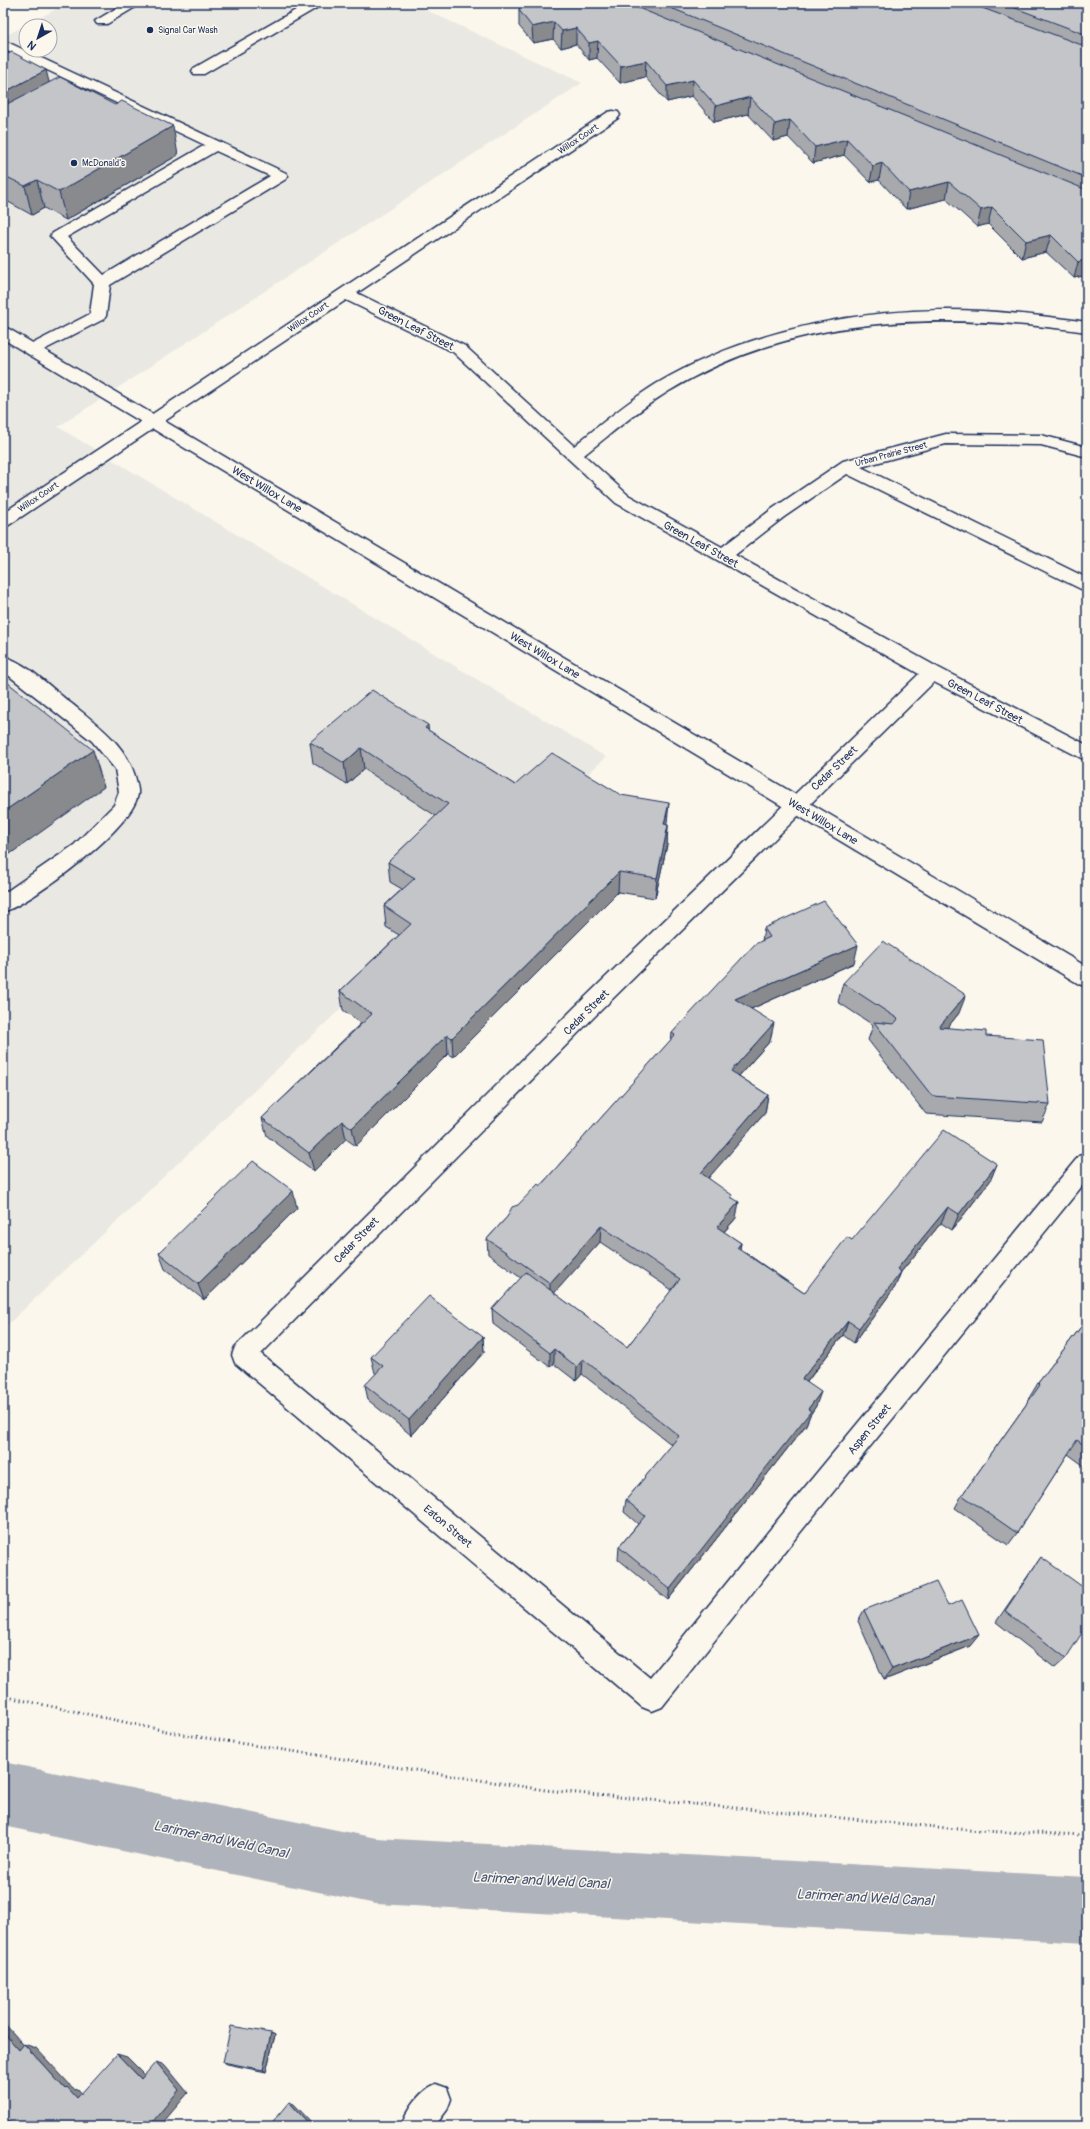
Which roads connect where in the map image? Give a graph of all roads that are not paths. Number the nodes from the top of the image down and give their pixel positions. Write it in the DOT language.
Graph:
graph roads {
  1 [pos="135,3"];
  2 [pos="318,3"];
  3 [pos="102,21"];
  4 [pos="3,44"];
  5 [pos="199,71"];
  6 [pos="89,85"];
  7 [pos="76,92"];
  8 [pos="613,115"];
  9 [pos="216,145"];
  10 [pos="102,283"];
  11 [pos="345,293"];
  12 [pos="1087,327"];
  13 [pos="3,332"];
  14 [pos="34,350"];
  15 [pos="152,420"];
  16 [pos="1087,452"];
  17 [pos="573,455"];
  18 [pos="846,467"];
  19 [pos="3,521"];
  20 [pos="722,556"];
  21 [pos="1087,586"];
  22 [pos="3,663"];
  23 [pos="932,674"];
  24 [pos="1087,754"];
  25 [pos="796,805"];
  26 [pos="3,904"];
  27 [pos="1087,978"];
  28 [pos="1087,1163"];
  29 [pos="244,1355"];
  30 [pos="652,1698"];
  31 [pos="436,2099"];
  32 [pos="416,2126"];
  1 -- 3 [label="street"];
  2 -- 5 [label="street"];
  4 -- 6 [label="street"];
  6 -- 7 [label="street"];
  6 -- 9 [label="street"];
  8 -- 11 [label="street, Willox Court"];
  9 -- 10 [label="street"];
  9 -- 10 [label="street"];
  10 -- 14 [label="street"];
  11 -- 15 [label="street, Willox Court"];
  11 -- 17 [label="street, Green Leaf Street"];
  12 -- 17 [label="street"];
  13 -- 14 [label="street, West Willox Lane"];
  14 -- 15 [label="street, West Willox Lane"];
  15 -- 19 [label="street, Willox Court"];
  15 -- 25 [label="street, West Willox Lane"];
  16 -- 18 [label="street, Urban Prairie Street"];
  17 -- 20 [label="street, Green Leaf Street"];
  18 -- 20 [label="street, Urban Prairie Street"];
  18 -- 21 [label="street"];
  20 -- 23 [label="street, Green Leaf Street"];
  22 -- 26 [label="street"];
  23 -- 24 [label="street, Green Leaf Street"];
  23 -- 25 [label="street, Cedar Street"];
  25 -- 27 [label="street, West Willox Lane"];
  25 -- 29 [label="street, Cedar Street"];
  28 -- 30 [label="street, Aspen Street"];
  29 -- 30 [label="street, Eaton Street"];
  31 -- 32 [label="street"];
}
